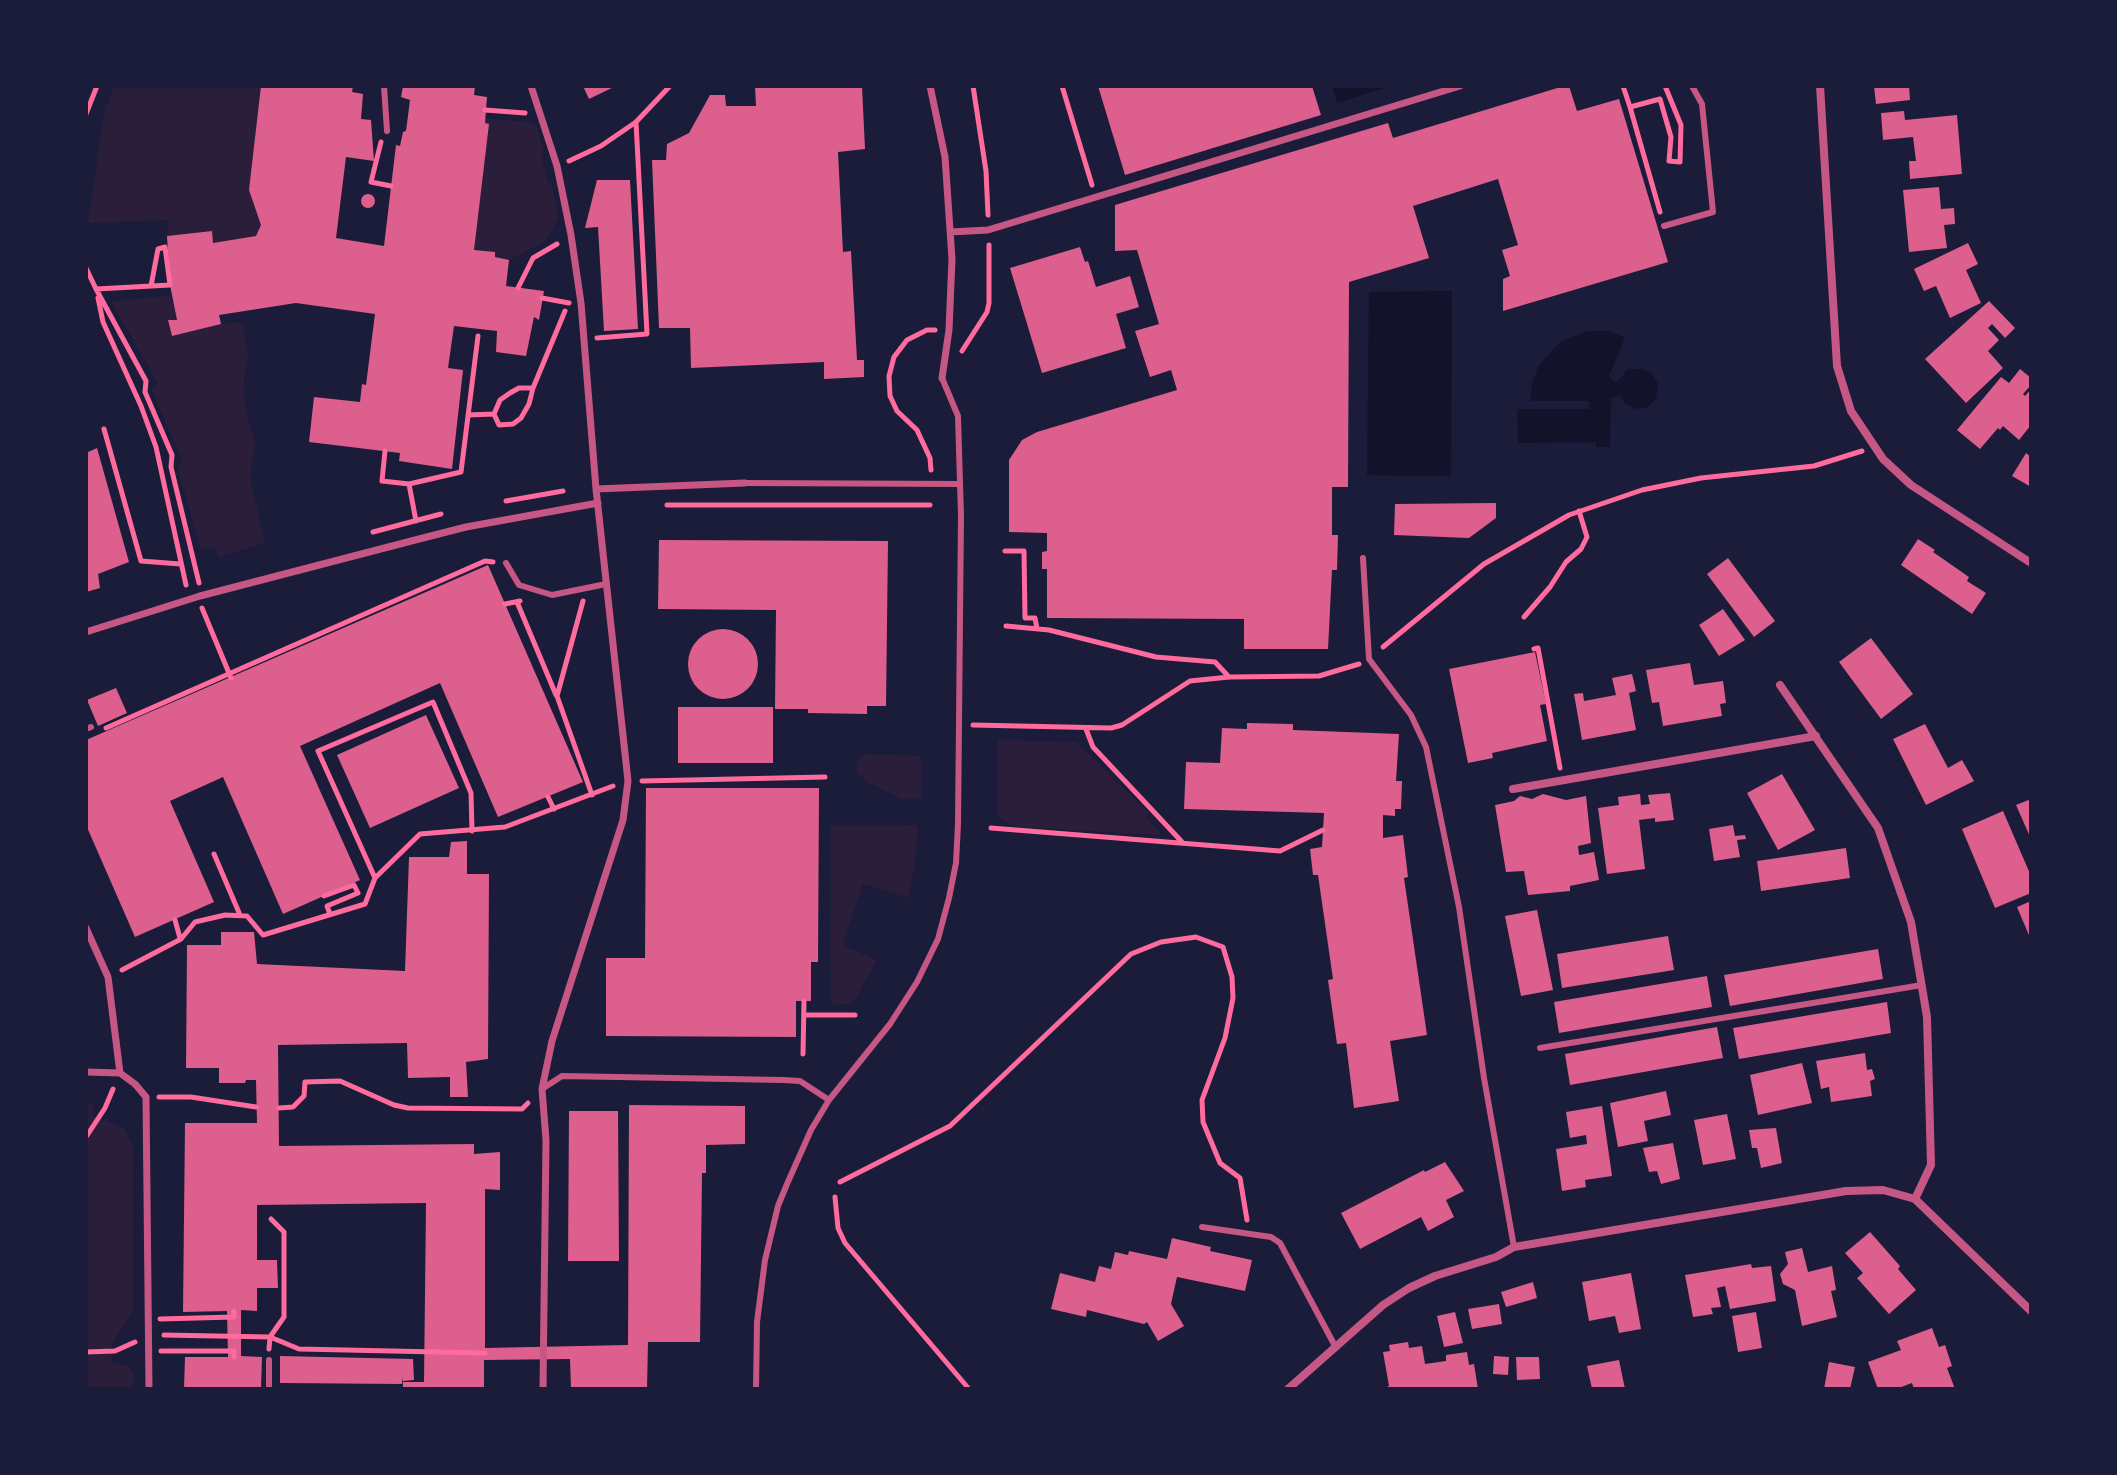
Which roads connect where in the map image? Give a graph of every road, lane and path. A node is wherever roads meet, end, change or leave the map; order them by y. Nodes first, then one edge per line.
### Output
1 (97, 86) edge
2 (384, 86) edge
3 (531, 86) edge
4 (670, 86) edge
5 (930, 86) edge
6 (1062, 86) edge
7 (1460, 86) edge
8 (1623, 86) edge
9 (1665, 86) edge
10 (1692, 86) edge
11 (1820, 86) edge
12 (1630, 107) junction
13 (485, 110) dead end
14 (86, 114) edge
15 (542, 115) junction
16 (636, 122) junction
17 (386, 128) joint
18 (557, 166) junction
19 (391, 186) dead end
20 (1095, 197) junction
21 (1664, 226) joint
22 (950, 232) junction
23 (571, 235) junction
24 (86, 268) edge
25 (151, 286) junction
26 (518, 288) dead end
27 (96, 289) junction
28 (542, 298) dead end
29 (949, 330) junction
30 (478, 336) dead end
31 (616, 336) dead end
32 (971, 339) dead end
33 (128, 348) junction
34 (119, 355) junction
35 (942, 378) joint
36 (533, 388) junction
37 (494, 414) junction
38 (468, 415) junction
39 (160, 426) junction
40 (104, 429) dead end
41 (150, 431) junction
42 (1874, 447) junction
43 (385, 451) dead end
44 (931, 471) dead end
45 (745, 483) joint
46 (409, 484) junction
47 (960, 484) junction
48 (596, 489) junction
49 (178, 495) junction
50 (167, 500) junction
51 (598, 503) junction
52 (666, 505) dead end
53 (930, 505) dead end
54 (413, 506) dead end
55 (1579, 511) junction
56 (1005, 551) dead end
57 (1363, 558) dead end
58 (506, 563) joint
59 (2031, 563) edge
60 (180, 564) junction
61 (198, 573) dead end
62 (606, 584) junction
63 (186, 585) dead end
64 (517, 602) dead end
65 (204, 613) dead end
66 (1524, 617) dead end
67 (1006, 626) dead end
68 (1037, 629) junction
69 (86, 632) edge
70 (1534, 649) dead end
71 (1369, 659) junction
72 (230, 676) junction
73 (1229, 677) junction
74 (1780, 685) dead end
75 (557, 696) junction
76 (961, 725) junction
77 (1086, 729) junction
78 (91, 730) edge
79 (1816, 736) junction
80 (825, 777) dead end
81 (628, 781) junction
82 (1563, 781) junction
83 (1513, 789) dead end
84 (592, 795) junction
85 (548, 797) dead end
86 (554, 809) junction
87 (991, 828) dead end
88 (1323, 830) dead end
89 (472, 831) junction
90 (1185, 844) junction
91 (214, 854) dead end
92 (375, 878) junction
93 (327, 906) junction
94 (330, 914) junction
95 (240, 915) junction
96 (175, 920) dead end
97 (86, 928) edge
98 (181, 939) junction
99 (108, 977) junction
100 (1922, 985) junction
101 (804, 1001) dead end
102 (804, 1015) junction
103 (855, 1015) dead end
104 (1540, 1048) dead end
105 (803, 1054) dead end
106 (86, 1072) edge
107 (120, 1073) junction
108 (542, 1089) junction
109 (146, 1097) junction
110 (829, 1100) junction
111 (256, 1107) dead end
112 (279, 1108) dead end
113 (86, 1137) edge
114 (840, 1182) dead end
115 (835, 1197) dead end
116 (1915, 1199) junction
117 (271, 1219) dead end
118 (1202, 1227) dead end
119 (1249, 1232) junction
120 (1514, 1247) junction
121 (234, 1311) dead end
122 (2031, 1311) edge
123 (184, 1319) dead end
124 (148, 1337) junction
125 (270, 1337) junction
126 (1335, 1346) junction
127 (165, 1351) dead end
128 (86, 1352) edge
129 (485, 1353) dead end
130 (234, 1357) dead end
131 (269, 1360) joint
132 (149, 1389) edge
133 (269, 1389) edge
134 (543, 1389) edge
135 (756, 1389) edge
136 (969, 1389) edge
137 (1288, 1389) edge

1 - 14 path
2 - 17 lane
3 - 15 street
4 - 16 path
5 - 22 street
6 - 20 path
7 - 20 street
8 - 12 path
9 - 12 path
10 - 21 lane
11 - 42 street
12 - 21 path
13 - 15 path
15 - 18 street
16 - 18 path
16 - 31 path
17 - 19 path
18 - 23 street
20 - 22 street
22 - 29 street
23 - 26 path
23 - 48 street
24 - 27 path
25 - 25 path
25 - 27 path
27 - 33 path
27 - 34 path
28 - 36 path
29 - 32 path
29 - 35 street
29 - 44 path
30 - 38 path
33 - 34 path
33 - 39 path
34 - 41 path
35 - 47 lane
36 - 37 path
36 - 37 path
37 - 38 path
38 - 46 path
39 - 41 path
39 - 49 path
40 - 60 path
41 - 50 path
42 - 55 path
42 - 59 street
43 - 46 path
45 - 47 lane
45 - 48 street
46 - 54 path
47 - 76 lane
48 - 51 street
49 - 50 path
49 - 61 path
50 - 60 path
51 - 62 street
51 - 69 street
52 - 53 path
55 - 66 path
55 - 71 path
56 - 68 path
57 - 71 lane
58 - 62 lane
58 - 72 path
60 - 63 path
62 - 75 path
62 - 81 street
64 - 75 path
65 - 72 path
67 - 68 path
68 - 73 path
70 - 82 path
71 - 73 path
71 - 120 lane
72 - 78 path
73 - 77 path
74 - 79 street
75 - 84 path
76 - 77 path
76 - 110 lane
77 - 90 path
79 - 82 street
79 - 100 street
80 - 81 path
81 - 84 path
81 - 108 street
82 - 83 street
84 - 86 path
85 - 86 path
86 - 89 path
87 - 90 path
88 - 90 path
89 - 92 path
89 - 92 path
91 - 95 path
92 - 94 path
93 - 93 path
93 - 94 path
94 - 95 path
95 - 98 path
96 - 98 path
97 - 99 street
98 - 99 path
99 - 107 street
100 - 104 lane
100 - 116 street
101 - 102 path
102 - 103 path
102 - 105 path
106 - 107 street
107 - 109 street
107 - 113 path
108 - 110 lane
108 - 112 path
108 - 134 street
109 - 111 path
109 - 124 street
110 - 135 lane
114 - 119 path
115 - 136 path
116 - 120 street
116 - 122 street
117 - 125 path
118 - 119 lane
119 - 126 lane
120 - 126 street
121 - 123 path
124 - 125 path
124 - 128 path
124 - 132 street
125 - 129 path
125 - 131 path
126 - 137 street
127 - 130 path
131 - 133 lane

